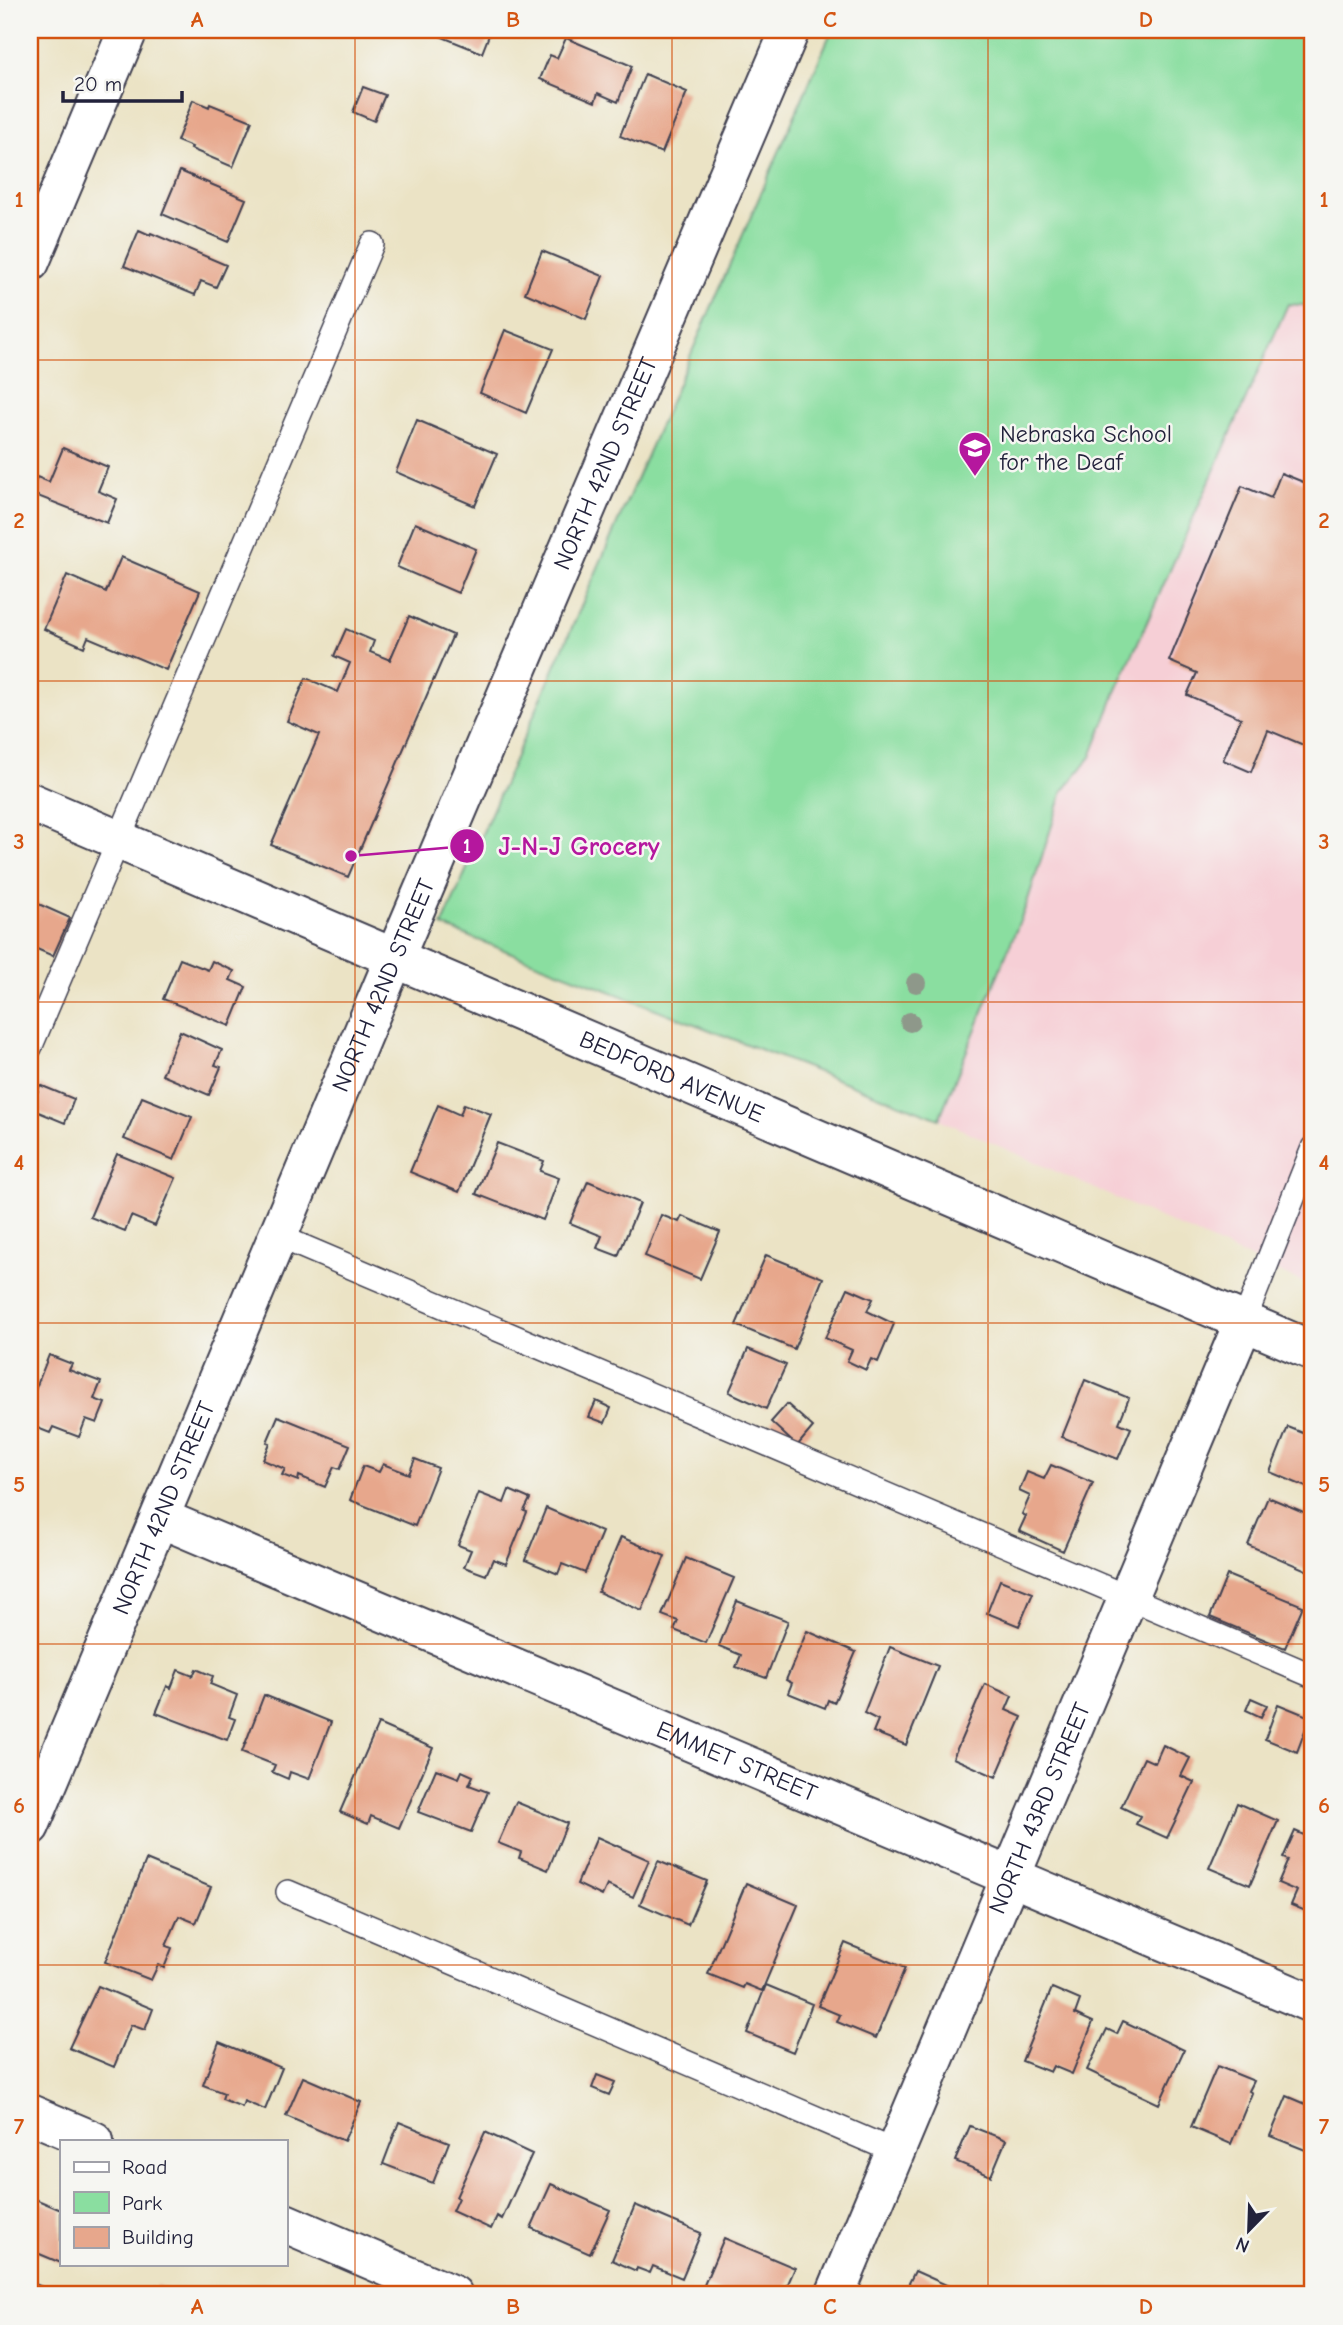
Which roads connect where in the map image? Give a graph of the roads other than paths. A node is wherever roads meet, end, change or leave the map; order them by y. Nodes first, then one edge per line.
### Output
1 (128, 30) edge
2 (787, 31) edge
3 (372, 244) dead end
4 (30, 262) edge
5 (30, 802) edge
6 (118, 840) junction
7 (394, 959) junction
8 (30, 1048) edge
9 (1313, 1148) edge
10 (278, 1236) junction
11 (1244, 1321) junction
12 (1313, 1351) edge
13 (160, 1518) junction
14 (1128, 1597) junction
15 (1313, 1676) edge
16 (30, 1826) edge
17 (1011, 1877) junction
18 (288, 1892) dead end
19 (1313, 2004) edge
20 (30, 2114) edge
21 (92, 2140) edge
22 (896, 2152) junction
23 (287, 2224) edge
24 (453, 2295) edge
25 (835, 2295) edge

1 - 4 street
2 - 7 street, NORTH 42ND STREET
3 - 6 lane
5 - 6 street, BEDFORD AVENUE
6 - 7 street, BEDFORD AVENUE
6 - 8 lane
7 - 10 street, NORTH 42ND STREET
7 - 11 street, BEDFORD AVENUE
9 - 11 lane
10 - 13 street, NORTH 42ND STREET
10 - 14 lane
11 - 12 street, BEDFORD AVENUE
11 - 14 street, NORTH 43RD STREET
13 - 16 street, NORTH 42ND STREET
13 - 17 street, EMMET STREET
14 - 15 lane
14 - 17 street, NORTH 43RD STREET
17 - 19 street, EMMET STREET
17 - 22 street, NORTH 43RD STREET
18 - 22 lane
20 - 21 street
22 - 25 street, NORTH 43RD STREET
23 - 24 street

